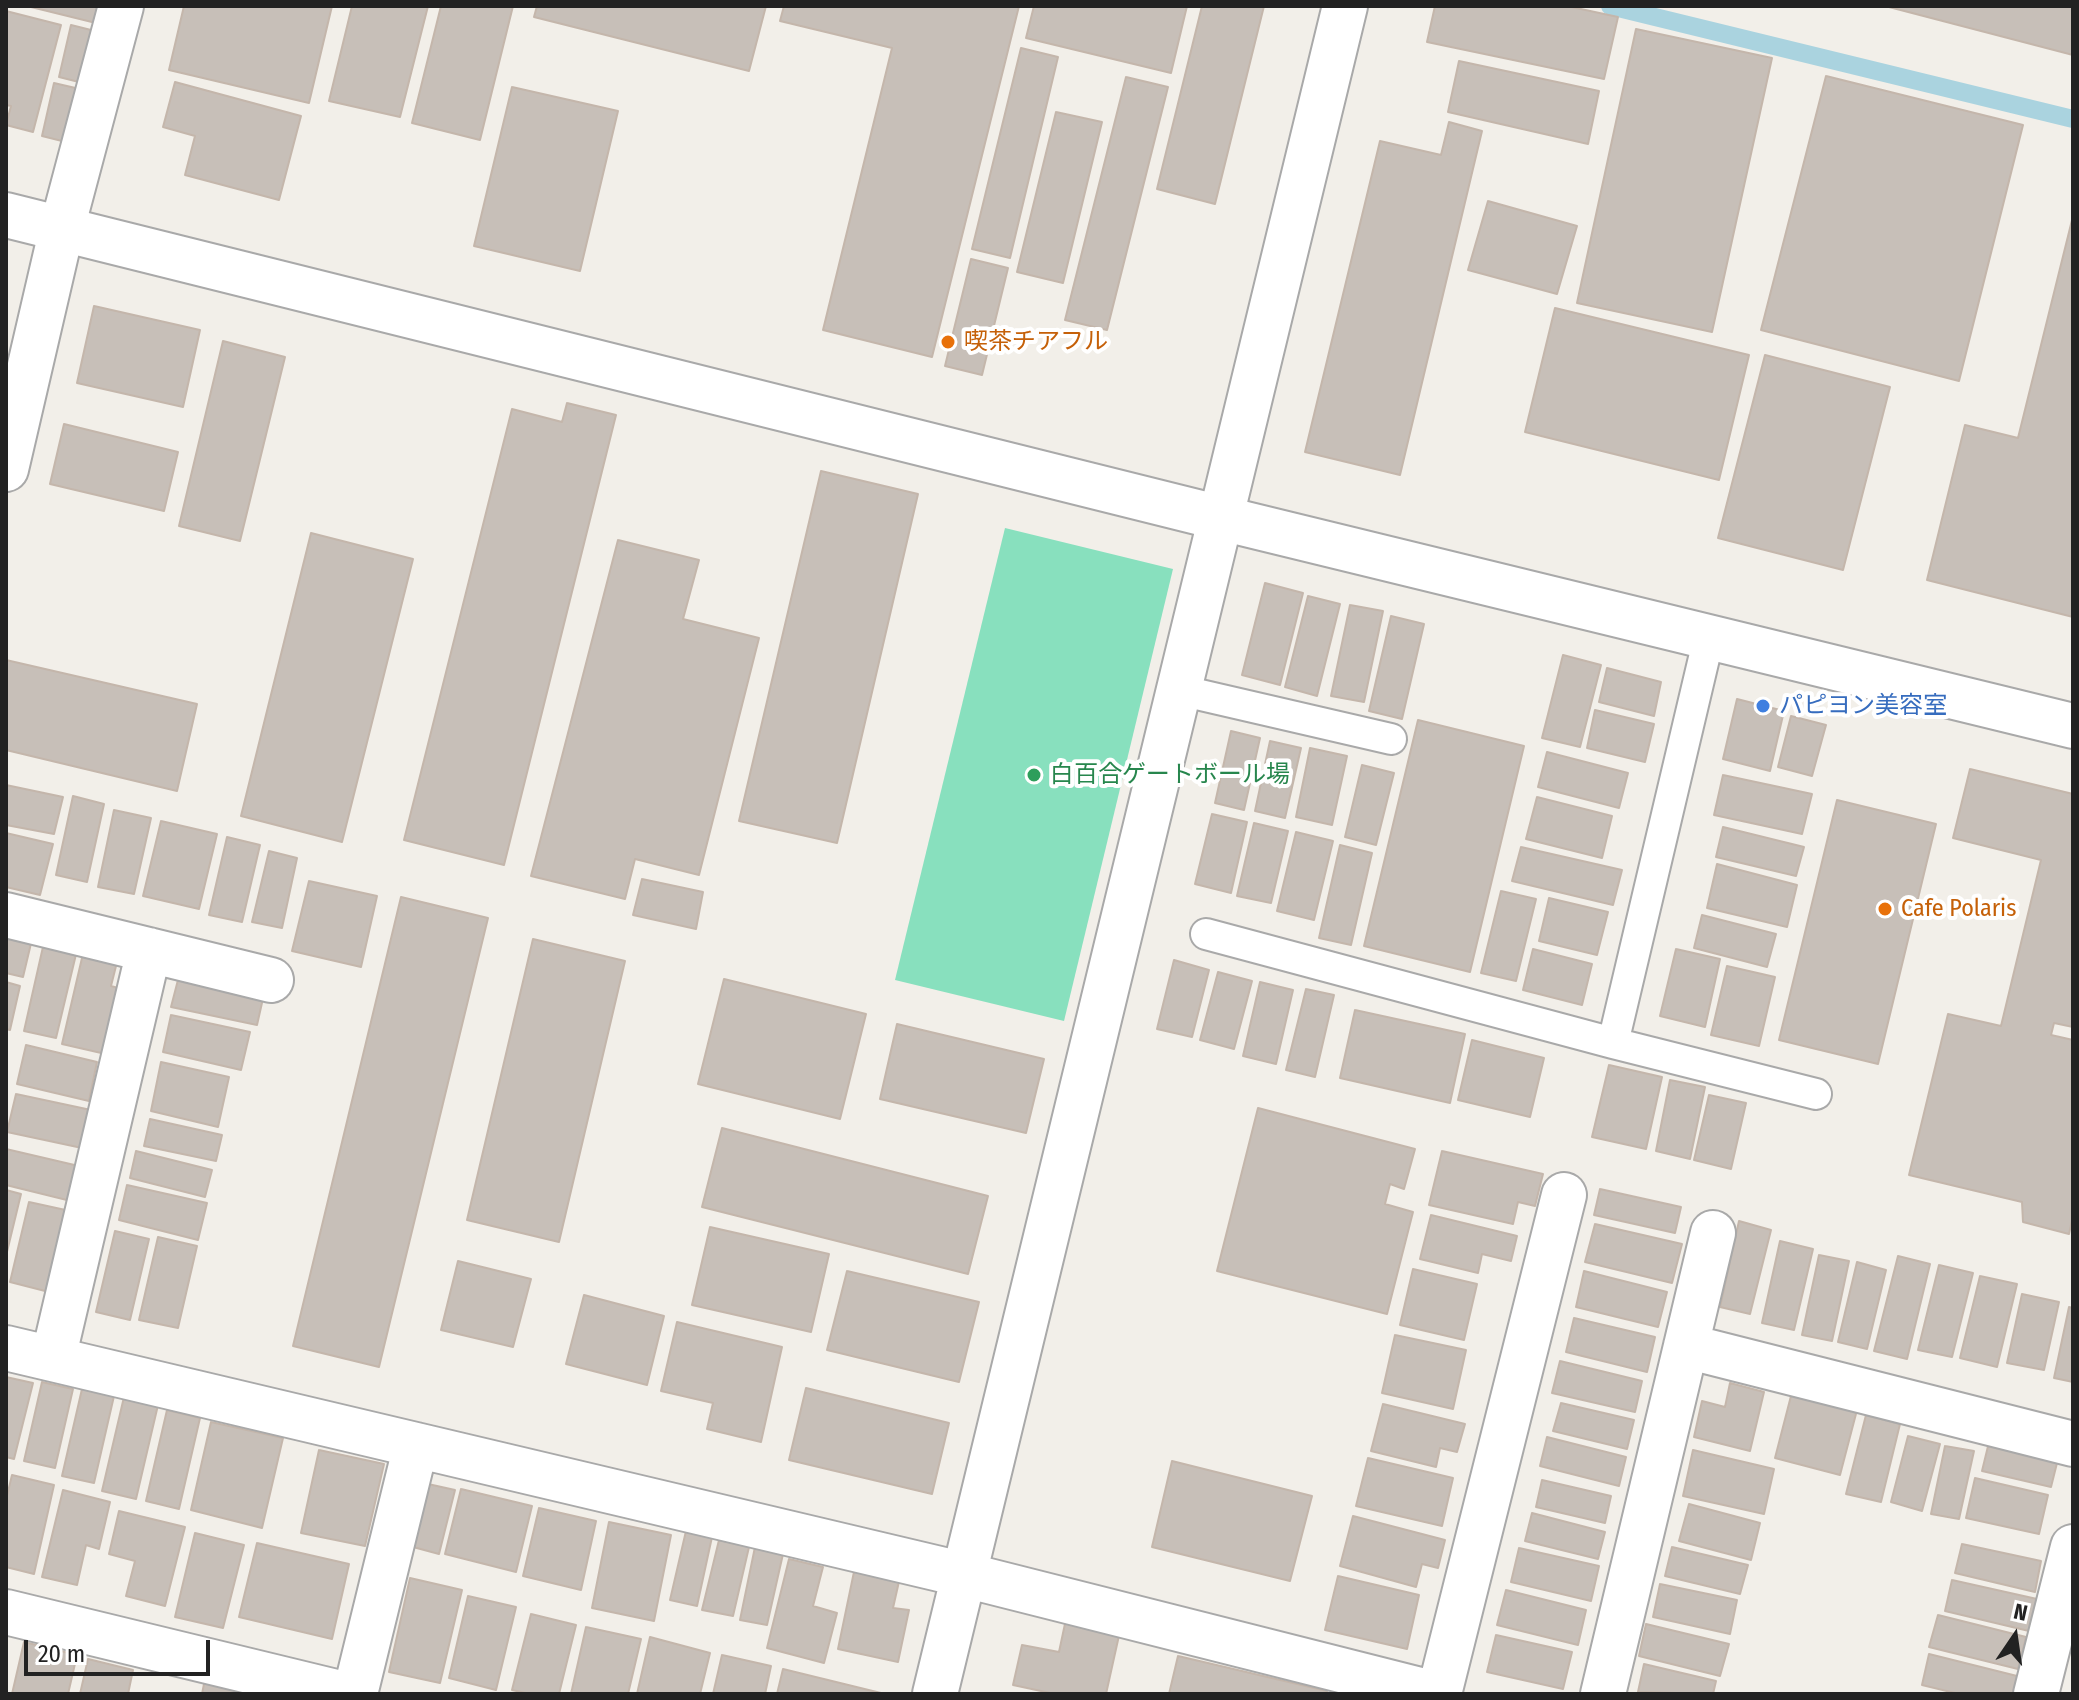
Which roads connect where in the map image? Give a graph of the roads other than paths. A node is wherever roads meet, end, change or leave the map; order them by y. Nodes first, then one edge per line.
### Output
1 (121, 6) edge
2 (1345, 6) edge
3 (6, 215) edge
4 (62, 228) junction
5 (6, 469) edge
6 (1221, 518) junction
7 (1709, 637) junction
8 (1179, 690) junction
9 (2073, 726) edge
10 (1391, 739) dead end
11 (6, 915) edge
12 (1206, 934) dead end
13 (149, 950) junction
14 (271, 980) dead end
15 (1613, 1043) junction
16 (1816, 1094) dead end
17 (1564, 1195) dead end
18 (1713, 1233) dead end
19 (1686, 1346) junction
20 (6, 1348) edge
21 (53, 1359) junction
22 (2073, 1444) edge
23 (416, 1445) junction
24 (2073, 1547) edge
25 (965, 1575) junction
26 (6, 1612) edge
27 (344, 1694) edge
28 (355, 1694) edge
29 (935, 1694) edge
30 (1438, 1694) edge
31 (1603, 1694) edge
32 (2036, 1694) edge

1 - 4 street
2 - 6 street
3 - 4 street
4 - 5 street
4 - 6 street
6 - 7 street
6 - 8 street
7 - 9 street
7 - 15 lane
8 - 10 lane
8 - 25 street
11 - 13 street
12 - 15 lane
13 - 14 street
13 - 21 street
15 - 16 lane
17 - 30 street
18 - 19 street
19 - 22 street
19 - 31 street
20 - 21 street
21 - 23 street
23 - 25 street
23 - 28 street
24 - 32 street
25 - 29 street
25 - 30 street
26 - 27 street

